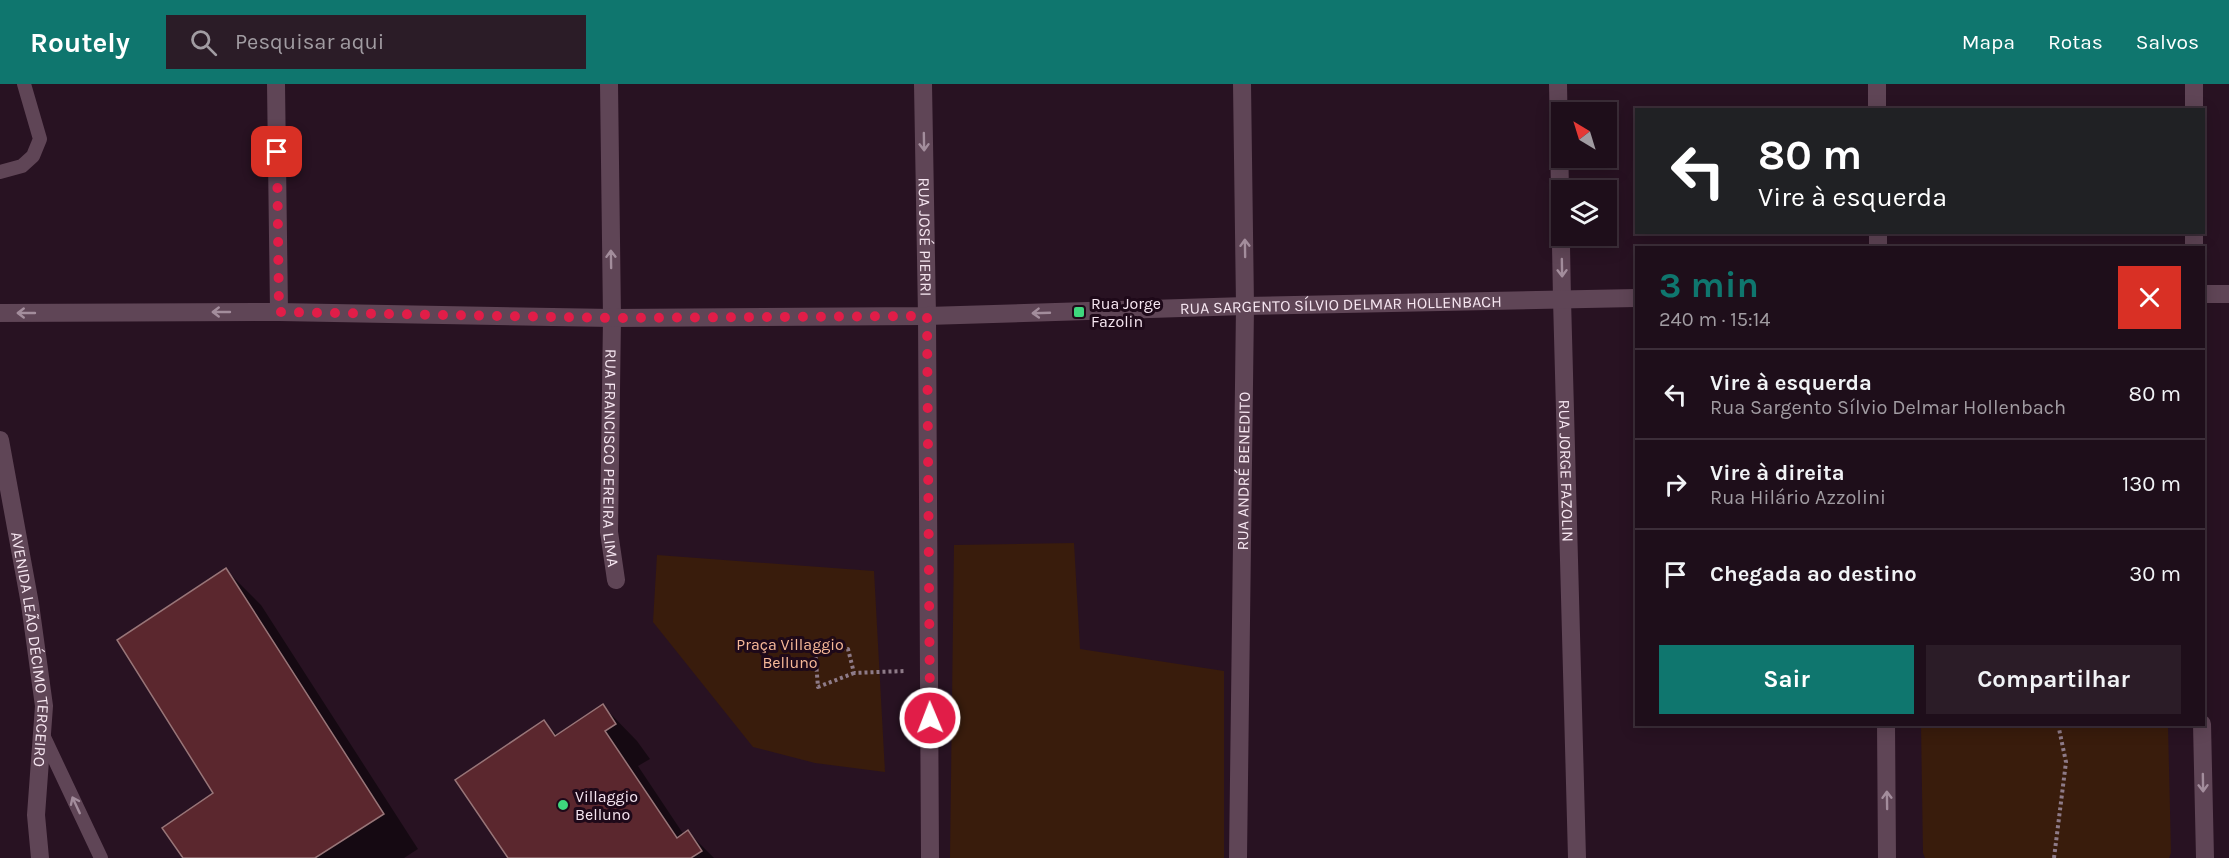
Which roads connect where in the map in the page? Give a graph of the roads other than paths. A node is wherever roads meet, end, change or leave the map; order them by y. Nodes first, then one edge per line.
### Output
1 (24, 84) edge
2 (276, 84) edge
3 (609, 84) edge
4 (923, 84) edge
5 (1242, 84) edge
6 (1558, 84) edge
7 (1877, 84) edge
8 (2194, 84) edge
9 (1877, 108) edge
10 (2194, 108) edge
11 (0, 172) edge
12 (2205, 294) edge
13 (2229, 294) edge
14 (1635, 298) edge
15 (1562, 299) junction
16 (1245, 306) junction
17 (279, 312) junction
18 (0, 313) edge
19 (927, 316) junction
20 (612, 318) junction
21 (0, 440) edge
22 (616, 580) dead end
23 (1886, 726) edge
24 (2202, 726) edge
25 (42, 733) junction
26 (40, 858) edge
27 (101, 858) edge
28 (930, 858) edge
29 (1238, 858) edge
30 (1577, 858) edge
31 (1887, 858) edge
32 (2205, 858) edge

1 - 11 lane
2 - 17 street
20 -> 3 street, RUA FRANCISCO PEREIRA LIMA
4 -> 19 street, RUA JOSÉ PIERRI
16 -> 5 street, RUA ANDRÉ BENEDITO
6 -> 15 street, RUA JORGE FAZOLIN
7 - 9 street
8 - 10 street
12 - 13 street
14 - 15 street, RUA SARGENTO SÍLVIO DELMAR HOLLENBACH
15 - 16 street, RUA SARGENTO SÍLVIO DELMAR HOLLENBACH
15 - 30 street, RUA JORGE FAZOLIN
16 -> 19 street, RUA SARGENTO SÍLVIO DELMAR HOLLENBACH
16 - 29 street, RUA ANDRÉ BENEDITO
17 -> 18 street, RUA SARGENTO SÍLVIO DELMAR HOLLENBACH
17 - 20 street, RUA SARGENTO SÍLVIO DELMAR HOLLENBACH
19 - 20 street, RUA SARGENTO SÍLVIO DELMAR HOLLENBACH
19 - 28 street, RUA JOSÉ PIERRI
20 - 22 street, RUA FRANCISCO PEREIRA LIMA
21 - 25 street, AVENIDA LEÃO DÉCIMO TERCEIRO
31 -> 23 street
24 -> 32 street
25 - 26 street, AVENIDA LEÃO DÉCIMO TERCEIRO
27 -> 25 lane

